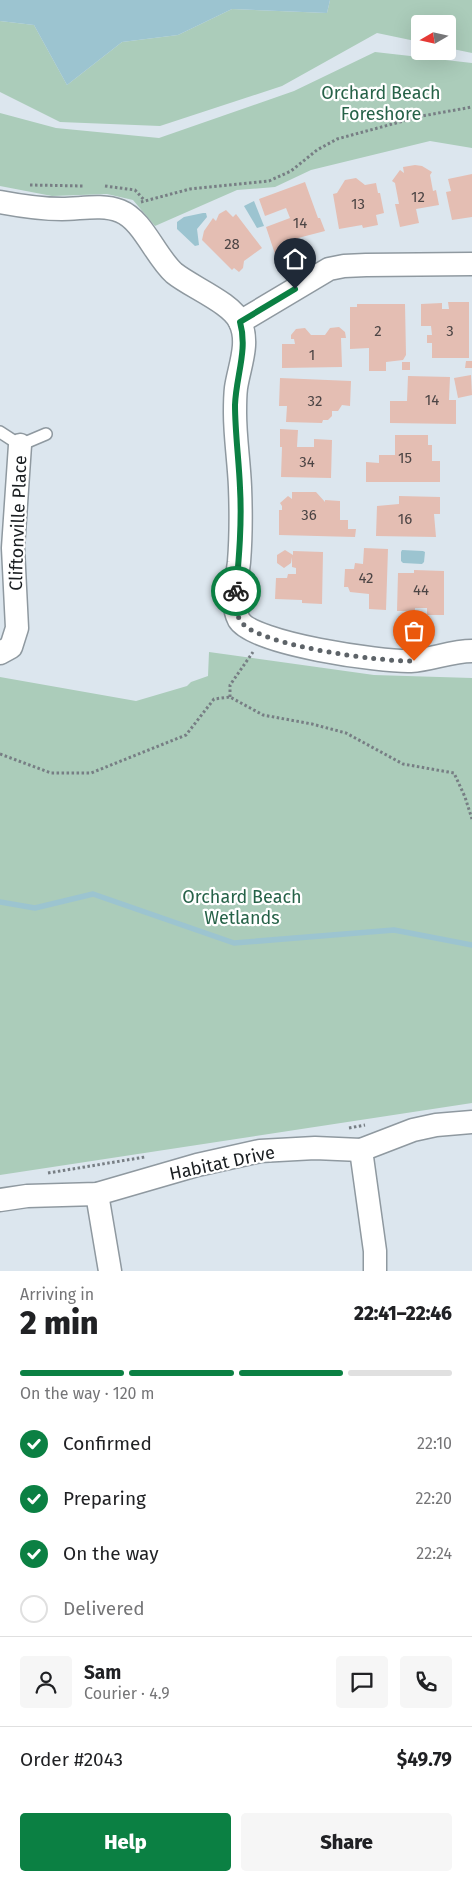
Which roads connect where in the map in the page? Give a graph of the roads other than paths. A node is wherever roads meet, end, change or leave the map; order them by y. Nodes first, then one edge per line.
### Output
1 (0, 202) edge
2 (472, 264) edge
3 (240, 322) junction
4 (0, 432) edge
5 (46, 434) dead end
6 (20, 444) junction
7 (471, 647) edge
8 (0, 653) edge
9 (472, 1122) edge
10 (361, 1150) junction
11 (97, 1194) junction
12 (0, 1200) edge
13 (110, 1271) edge
14 (375, 1271) edge

1 - 3 street
2 - 3 street
3 - 7 street
4 - 6 lane, Cliftonville Place
5 - 6 lane, Cliftonville Place
6 - 8 street, Cliftonville Place
9 - 10 street, Habitat Drive
10 - 11 street, Habitat Drive
10 - 14 street
11 - 12 street, Habitat Drive
11 - 13 street

